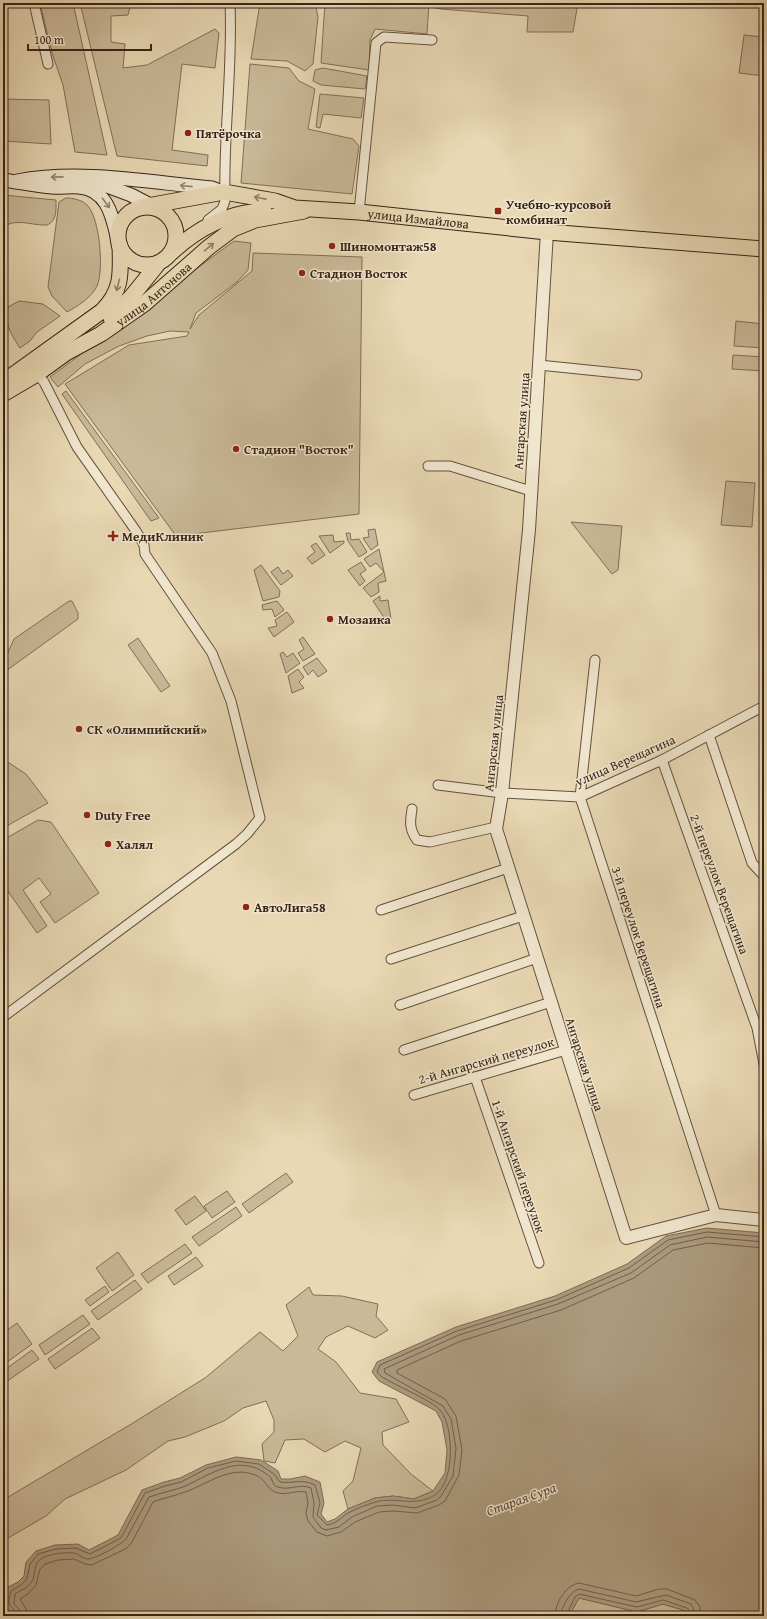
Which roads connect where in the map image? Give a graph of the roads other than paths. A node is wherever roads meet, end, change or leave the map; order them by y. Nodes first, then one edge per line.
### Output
1 (34, 3) edge
2 (230, 3) edge
3 (432, 40) dead end
4 (48, 64) dead end
5 (74, 177) junction
6 (3, 180) edge
7 (17, 181) junction
8 (224, 192) junction
9 (150, 207) junction
10 (302, 209) junction
11 (359, 212) junction
12 (196, 232) junction
13 (547, 232) junction
14 (119, 241) junction
15 (764, 249) edge
16 (172, 252) junction
17 (157, 265) junction
18 (66, 353) junction
19 (539, 366) junction
20 (33, 369) junction
21 (637, 375) dead end
22 (3, 382) edge
23 (3, 394) edge
24 (428, 466) dead end
25 (530, 491) junction
26 (595, 660) dead end
27 (764, 706) edge
28 (709, 735) junction
29 (662, 760) junction
30 (438, 785) dead end
31 (502, 793) junction
32 (580, 797) junction
33 (412, 809) dead end
34 (496, 826) junction
35 (508, 868) junction
36 (764, 876) edge
37 (381, 910) dead end
38 (523, 916) junction
39 (537, 958) junction
40 (391, 959) dead end
41 (551, 1002) junction
42 (400, 1005) dead end
43 (3, 1017) edge
44 (404, 1050) dead end
45 (566, 1050) junction
46 (764, 1064) edge
47 (475, 1077) junction
48 (414, 1095) dead end
49 (716, 1215) junction
50 (764, 1220) edge
51 (539, 1263) dead end

1 - 4 street
2 - 8 street
3 - 11 street
5 -> 7 main road, улица Измайлова
8 -> 5 main road, улица Измайлова
5 - 9 main road, улица Измайлова
6 - 7 main road, улица Измайлова
7 -> 14 main road, улица Измайлова
8 - 9 main road
10 -> 8 main road, улица Измайлова
8 - 12 street
9 - 14 main road
9 - 16 main road
10 - 11 main road, улица Измайлова
10 - 12 main road
18 -> 10 main road, улица Антонова
11 - 13 main road, улица Измайлова
12 - 16 main road
13 - 15 main road, улица Измайлова
13 - 19 street, Ангарская улица
14 - 17 main road
14 -> 20 main road
16 - 17 main road
17 - 18 main road
18 - 20 main road, улица Антонова
19 - 21 street
19 - 25 street, Ангарская улица
20 - 22 main road
20 - 23 main road, улица Антонова
20 - 43 street
24 - 25 street
25 - 31 street, Ангарская улица
26 - 32 street, 3-й переулок Верещагина
27 - 28 street, улица Верещагина
28 - 29 street, улица Верещагина
28 - 36 street
29 - 32 street, улица Верещагина
29 - 46 street, 2-й переулок Верещагина
30 - 31 street, улица Верещагина
31 - 32 street, улица Верещагина
31 - 34 street, Ангарская улица
32 - 49 street, 3-й переулок Верещагина
33 - 34 street
34 - 35 street, Ангарская улица
35 - 37 street
35 - 38 street, Ангарская улица
38 - 39 street, Ангарская улица
38 - 40 street
39 - 41 street, Ангарская улица
39 - 42 street
41 - 44 street
41 - 45 street, Ангарская улица
45 - 47 street, 2-й Ангарский переулок
45 - 49 street, Ангарская улица
47 - 48 street, 2-й Ангарский переулок
47 - 51 street, 1-й Ангарский переулок
49 - 50 street

